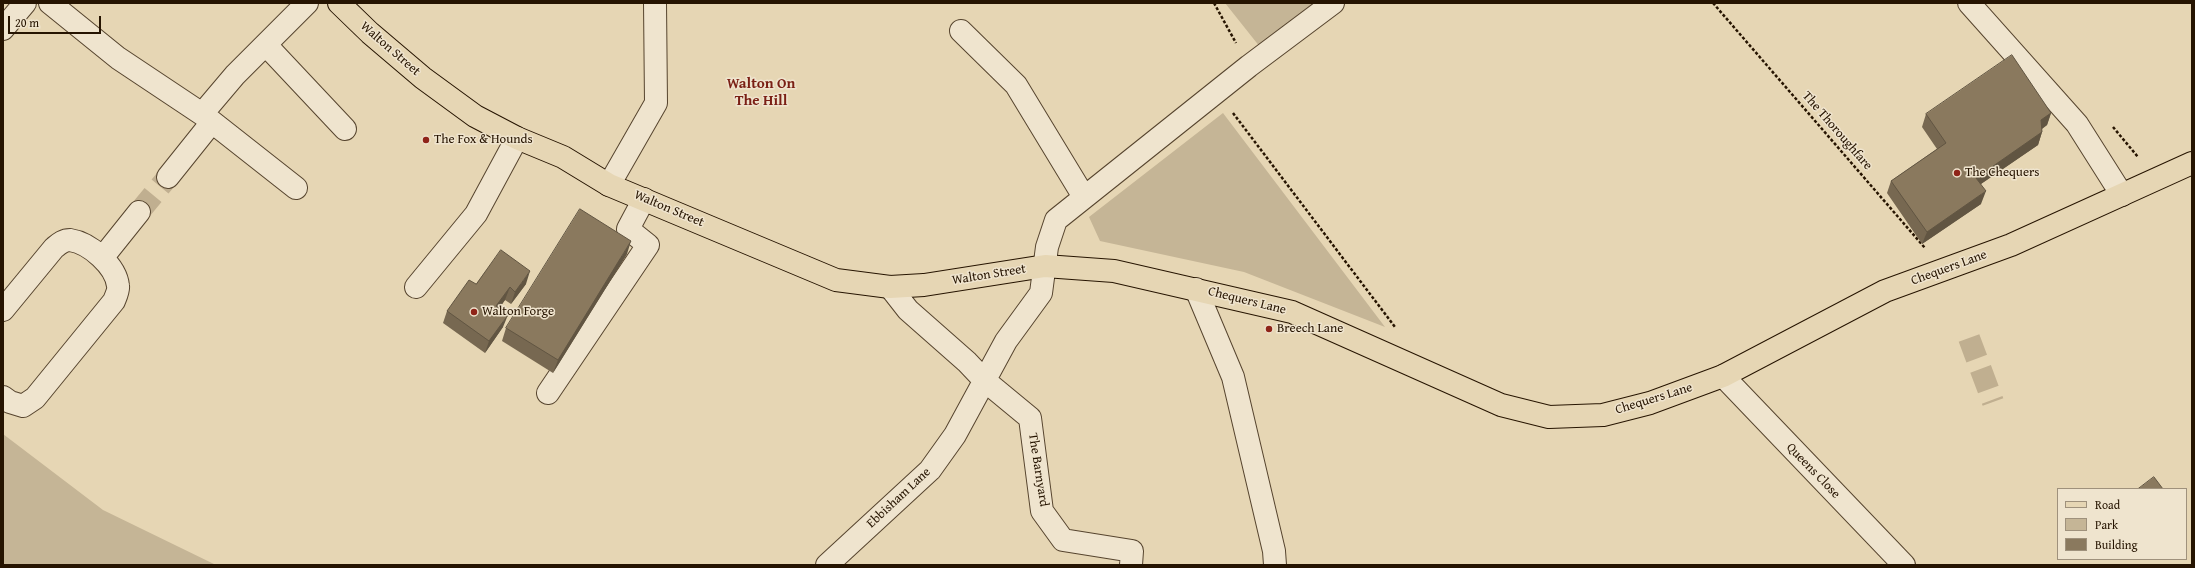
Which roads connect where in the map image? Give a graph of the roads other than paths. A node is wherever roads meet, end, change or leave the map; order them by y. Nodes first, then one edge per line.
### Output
1 (25, 3) edge
2 (50, 3) edge
3 (307, 3) edge
4 (339, 3) edge
5 (655, 3) edge
6 (1333, 3) edge
7 (1969, 3) edge
8 (3, 29) edge
9 (961, 31) dead end
10 (266, 45) junction
11 (207, 118) junction
12 (345, 129) dead end
13 (517, 138) junction
14 (2192, 163) edge
15 (168, 177) tunnel mouth
16 (610, 185) junction
17 (296, 188) dead end
18 (2122, 195) junction
19 (1084, 198) junction
20 (644, 199) junction
21 (139, 212) tunnel mouth
22 (102, 257) junction
23 (1045, 266) junction
24 (416, 287) dead end
25 (890, 287) junction
26 (1196, 289) junction
27 (3, 310) edge
28 (1723, 376) junction
29 (984, 380) junction
30 (548, 393) dead end
31 (3, 396) edge
32 (827, 565) edge
33 (1131, 565) edge
34 (1275, 565) edge
35 (1904, 565) edge

1 - 8 street
2 - 11 street
3 - 10 street
4 - 13 main road, Walton Street
5 - 16 street
6 - 19 street
7 - 18 street
9 - 19 street
10 - 11 street
10 - 12 street
11 - 15 street
11 - 17 street
13 - 16 main road, Walton Street
13 - 24 street
14 - 18 main road, Chequers Lane
16 - 20 main road, Walton Street
18 - 28 main road, Chequers Lane
19 - 23 street
20 - 25 main road, Walton Street
20 - 30 street
21 - 22 street
22 - 27 street
22 - 31 street
23 - 25 main road, Walton Street
23 - 26 main road, Chequers Lane
23 - 29 street, Ebbisham Lane
25 - 29 street
26 - 28 main road, Chequers Lane
26 - 34 street
28 - 35 street, Queens Close
29 - 32 street, Ebbisham Lane
29 - 33 street, The Barnyard

